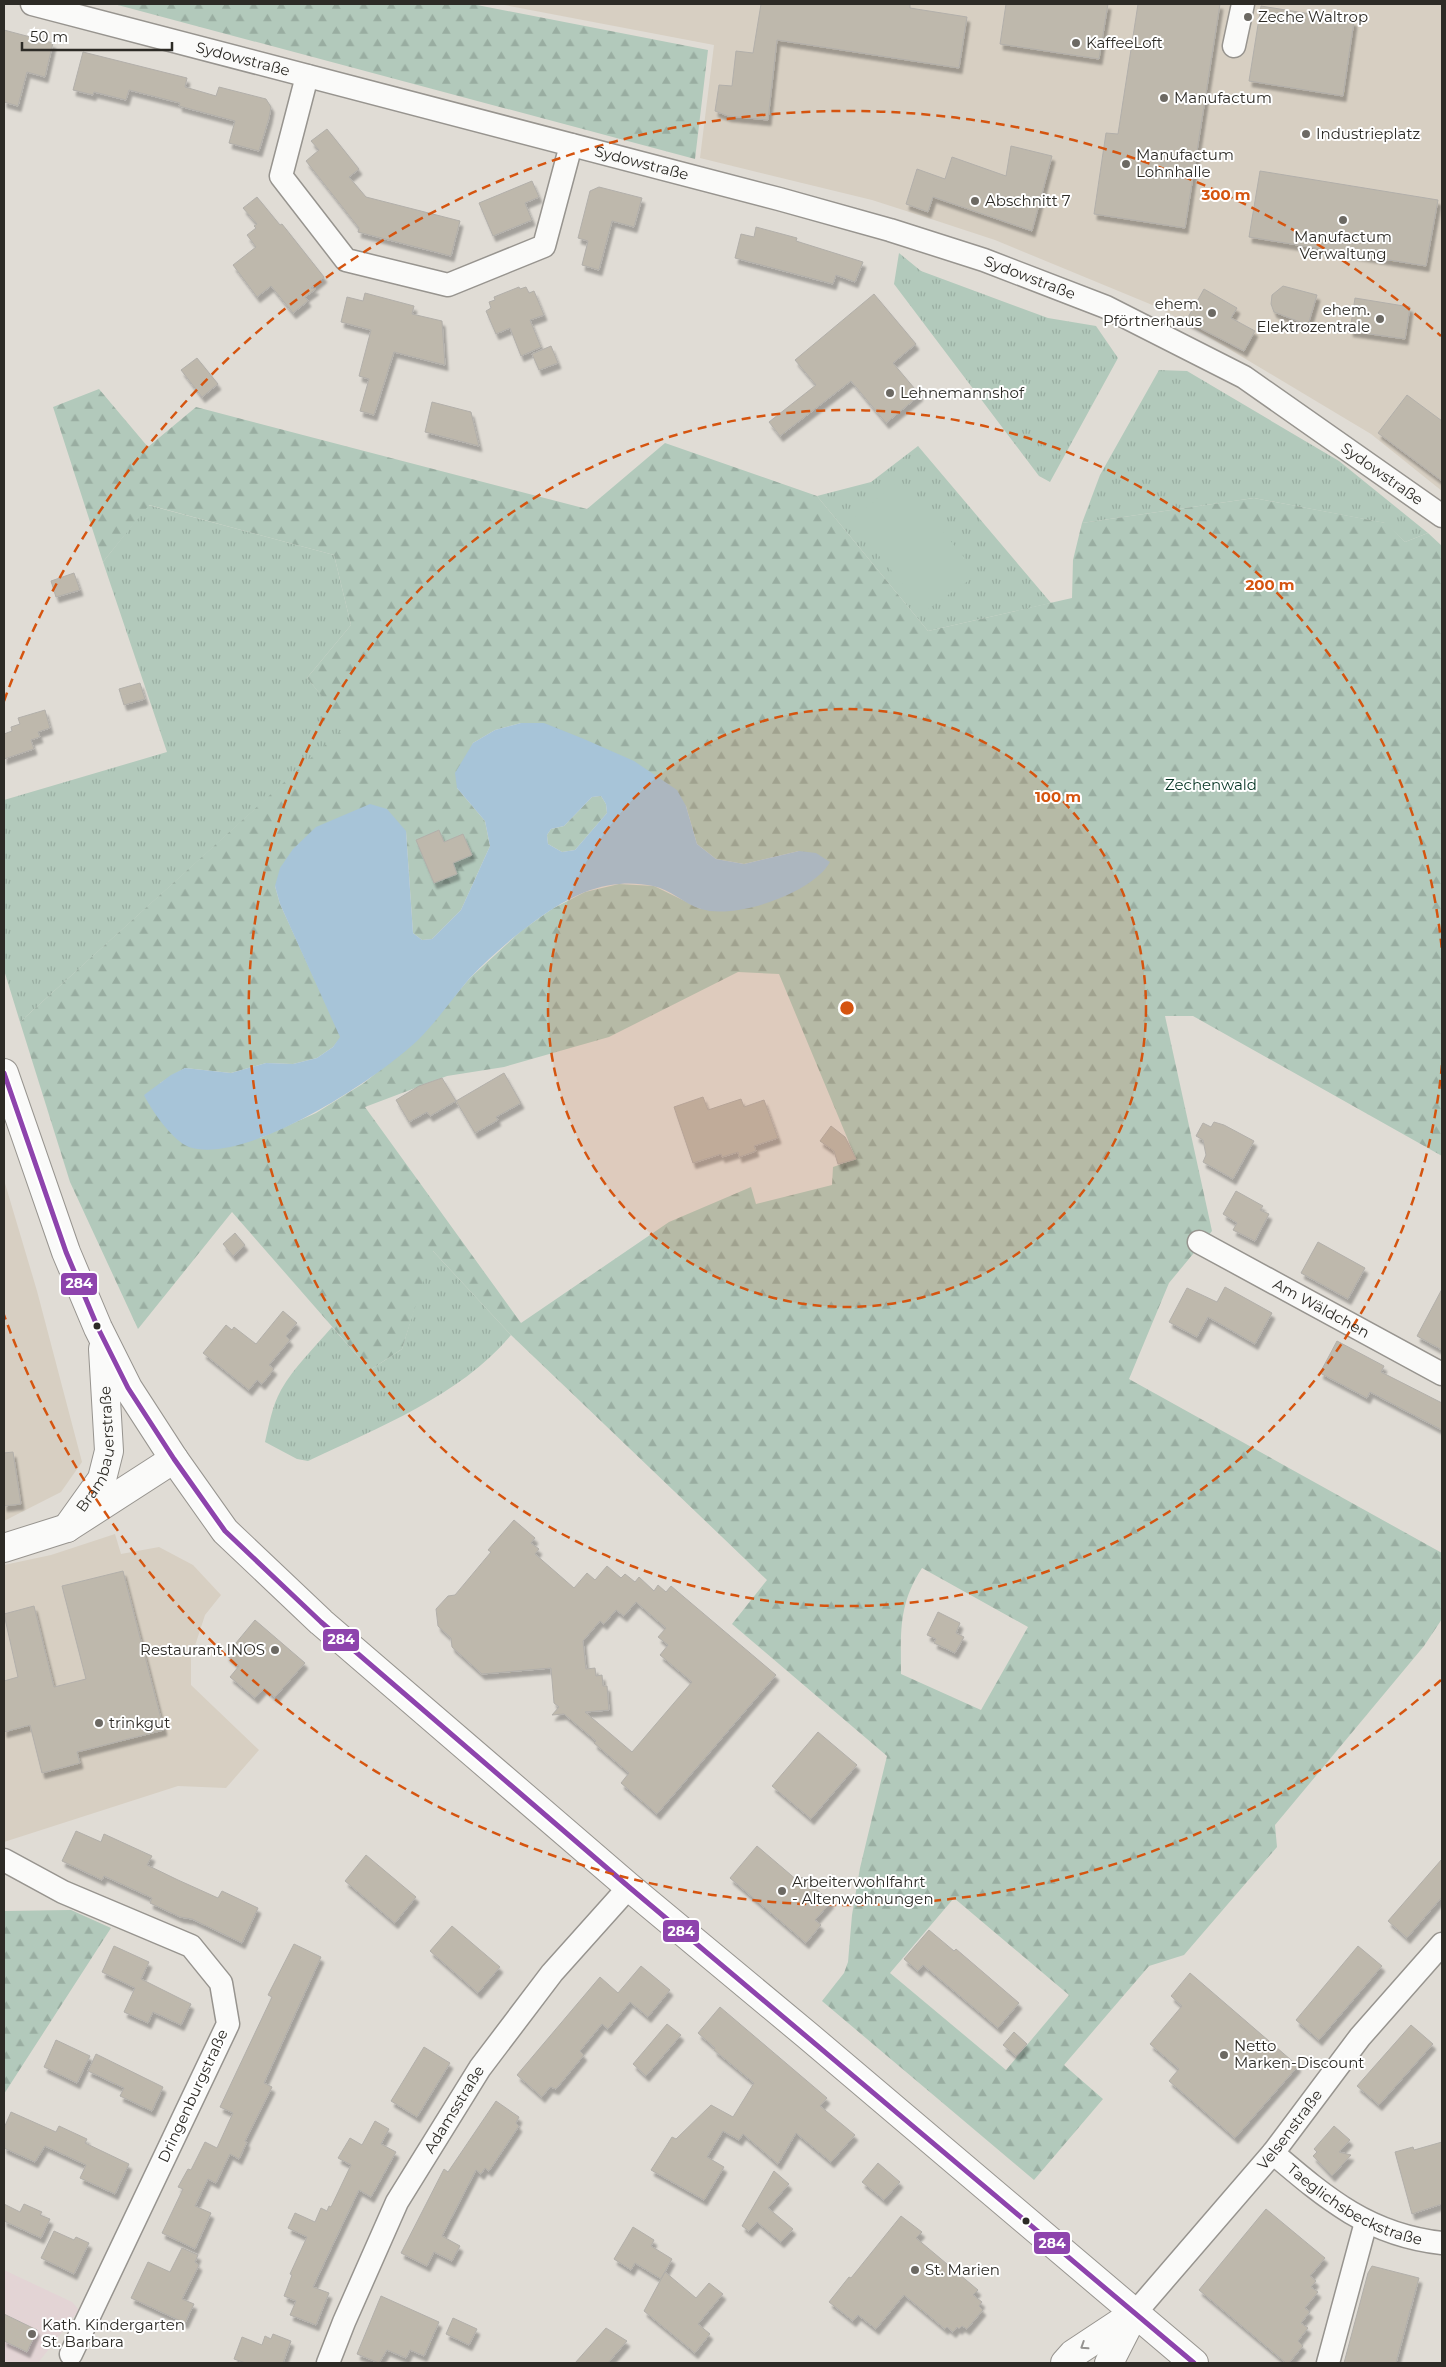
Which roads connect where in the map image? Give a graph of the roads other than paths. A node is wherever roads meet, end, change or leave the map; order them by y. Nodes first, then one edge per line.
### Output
1 (32, 4) edge
2 (1243, 4) edge
3 (1234, 46) dead end
4 (307, 76) junction
5 (571, 145) junction
6 (1442, 516) edge
7 (4, 1073) edge
8 (1199, 1242) dead end
9 (102, 1336) junction
10 (1442, 1374) edge
11 (174, 1459) junction
12 (67, 1528) junction
13 (4, 1548) edge
14 (4, 1860) edge
15 (629, 1887) junction
16 (1442, 1944) edge
17 (1273, 2153) junction
18 (1366, 2222) junction
19 (1442, 2243) edge
20 (1135, 2313) junction
21 (71, 2354) dead end
22 (328, 2363) edge
23 (1065, 2363) edge
24 (1109, 2363) edge
25 (1194, 2363) edge
26 (1328, 2363) edge

1 - 4 street, Sydowstraße
2 - 3 street
4 - 5 street, Sydowstraße
4 - 5 street, Sydowstraße
5 - 6 street, Sydowstraße
7 - 9 main road, Brambauerstraße
8 - 10 street, Am Wäldchen
9 - 11 main road, Brambauerstraße
9 - 12 main road, Brambauerstraße
11 - 12 main road
11 - 15 main road, Brambauerstraße
12 - 13 main road
14 - 21 street, Dringenburgstraße
15 - 20 main road, Brambauerstraße
15 - 22 street, Adamsstraße
16 - 17 street, Velsenstraße
17 - 18 street, Taeglichsbeckstraße
17 - 20 street, Velsenstraße
18 - 19 street, Taeglichsbeckstraße
18 - 26 street
20 -> 23 main road
20 - 24 main road
20 - 25 main road, Brambauerstraße

